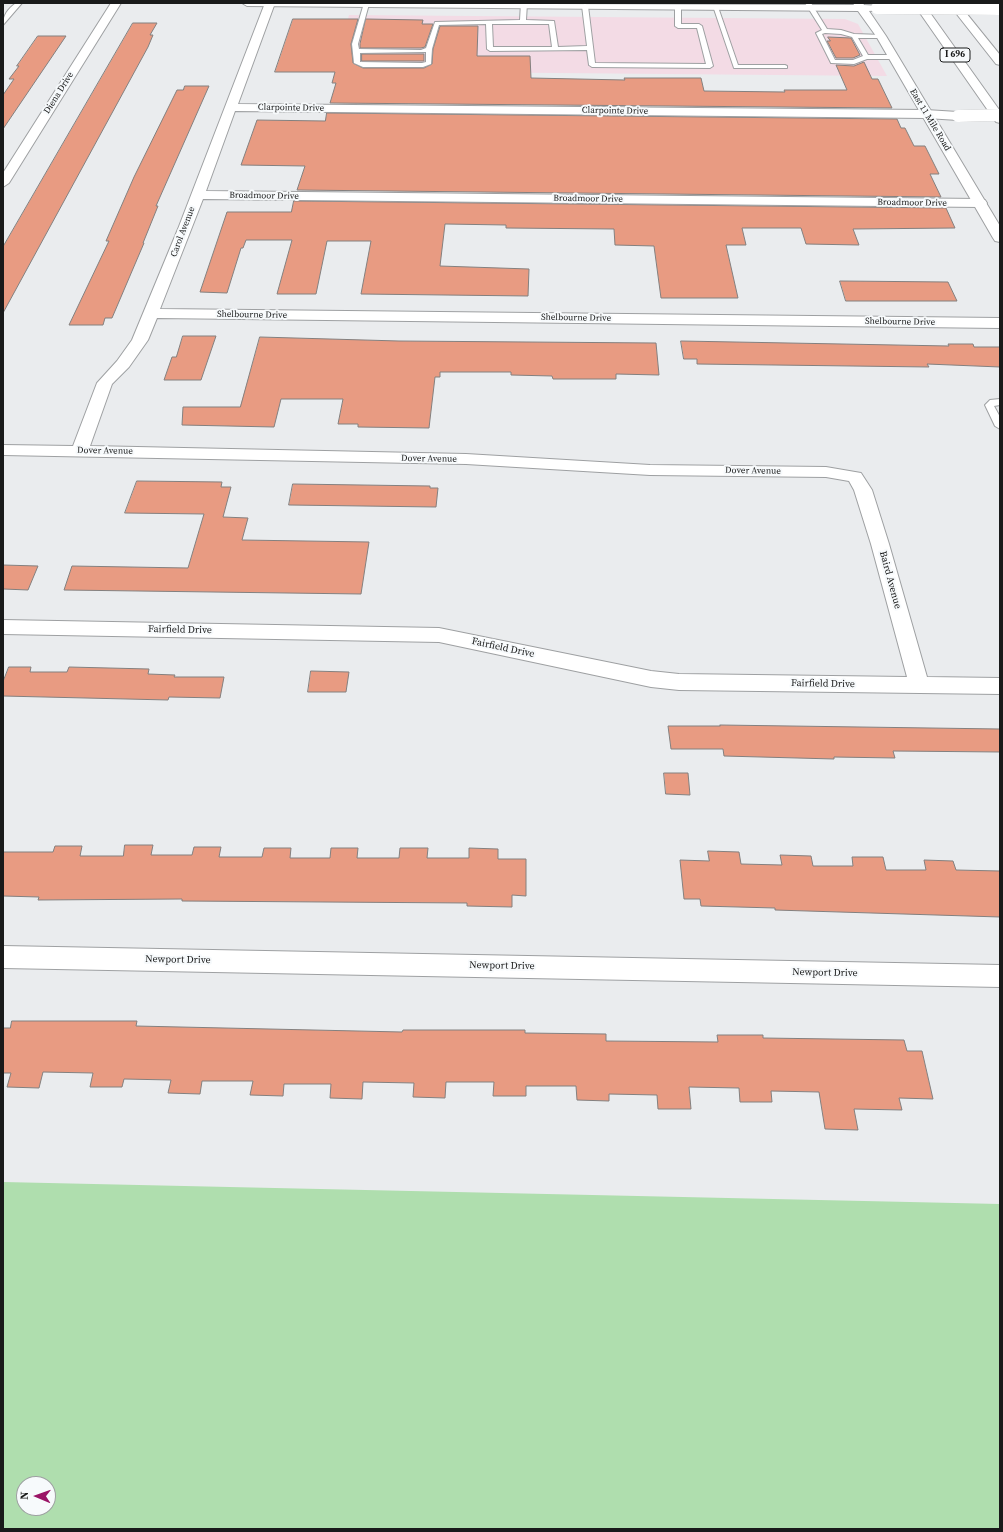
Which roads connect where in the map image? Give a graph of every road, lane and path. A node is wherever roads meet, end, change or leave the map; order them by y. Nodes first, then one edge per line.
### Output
1 (19, 3) edge
2 (116, 3) edge
3 (247, 3) edge
4 (270, 3) edge
5 (301, 3) edge
6 (918, 3) edge
7 (953, 3) edge
8 (366, 4) junction
9 (430, 4) edge
10 (524, 4) edge
11 (701, 5) edge
12 (809, 5) edge
13 (585, 6) junction
14 (860, 6) edge
15 (678, 7) junction
16 (715, 7) junction
17 (1000, 9) edge
18 (489, 22) junction
19 (523, 22) junction
20 (3, 23) edge
21 (825, 31) junction
22 (854, 36) junction
23 (881, 36) junction
24 (555, 48) junction
25 (590, 48) junction
26 (429, 49) junction
27 (357, 51) junction
28 (892, 57) junction
29 (866, 58) junction
30 (1000, 62) edge
31 (785, 67) dead end
32 (231, 107) junction
33 (926, 114) junction
34 (1000, 116) edge
35 (1000, 119) edge
36 (3, 183) edge
37 (197, 195) junction
38 (980, 203) junction
39 (1000, 238) edge
40 (151, 313) junction
41 (1000, 324) edge
42 (1000, 402) edge
43 (1000, 426) edge
44 (3, 450) edge
45 (80, 451) junction
46 (855, 477) joint
47 (3, 627) edge
48 (918, 685) junction
49 (1000, 686) edge
50 (3, 956) edge
51 (1000, 976) edge

1 - 20 lane
2 - 36 main road, Diena Drive
3 - 4 main road
4 - 5 main road
4 - 32 main road, Carol Avenue
5 - 8 main road
6 - 35 main road, I 696
7 - 30 main road
8 - 9 main road
8 - 27 lane
9 - 10 main road
10 - 13 main road
10 - 19 lane
11 - 15 main road
11 - 16 main road
12 - 14 main road
12 - 16 main road
12 - 21 lane
13 - 15 main road
13 - 25 lane
14 - 17 main road, bridge
14 - 23 main road, East 11 Mile Road
15 - 25 lane
16 - 31 lane
18 - 19 lane
18 - 24 lane
18 - 26 lane
19 - 24 lane
21 - 22 lane
21 - 29 lane
22 - 23 lane
22 - 29 lane
23 - 28 main road, East 11 Mile Road
24 - 25 lane
26 - 27 lane
26 - 27 lane
28 - 29 lane
28 - 33 main road, East 11 Mile Road
32 - 33 main road, Clarpointe Drive
32 - 37 main road, Carol Avenue
33 - 34 main road, Clarpointe Drive, bridge
33 - 38 main road, East 11 Mile Road
37 - 38 main road, Broadmoor Drive
37 - 40 main road, Carol Avenue
38 - 39 main road, East 11 Mile Road
40 - 41 main road, Shelbourne Drive
40 - 45 main road, Carol Avenue
42 - 43 lane
44 - 45 main road, Dover Avenue
45 - 46 main road, Dover Avenue
46 - 48 main road, Baird Avenue
47 - 48 main road, Fairfield Drive
48 - 49 main road, Fairfield Drive
50 - 51 main road, Newport Drive

